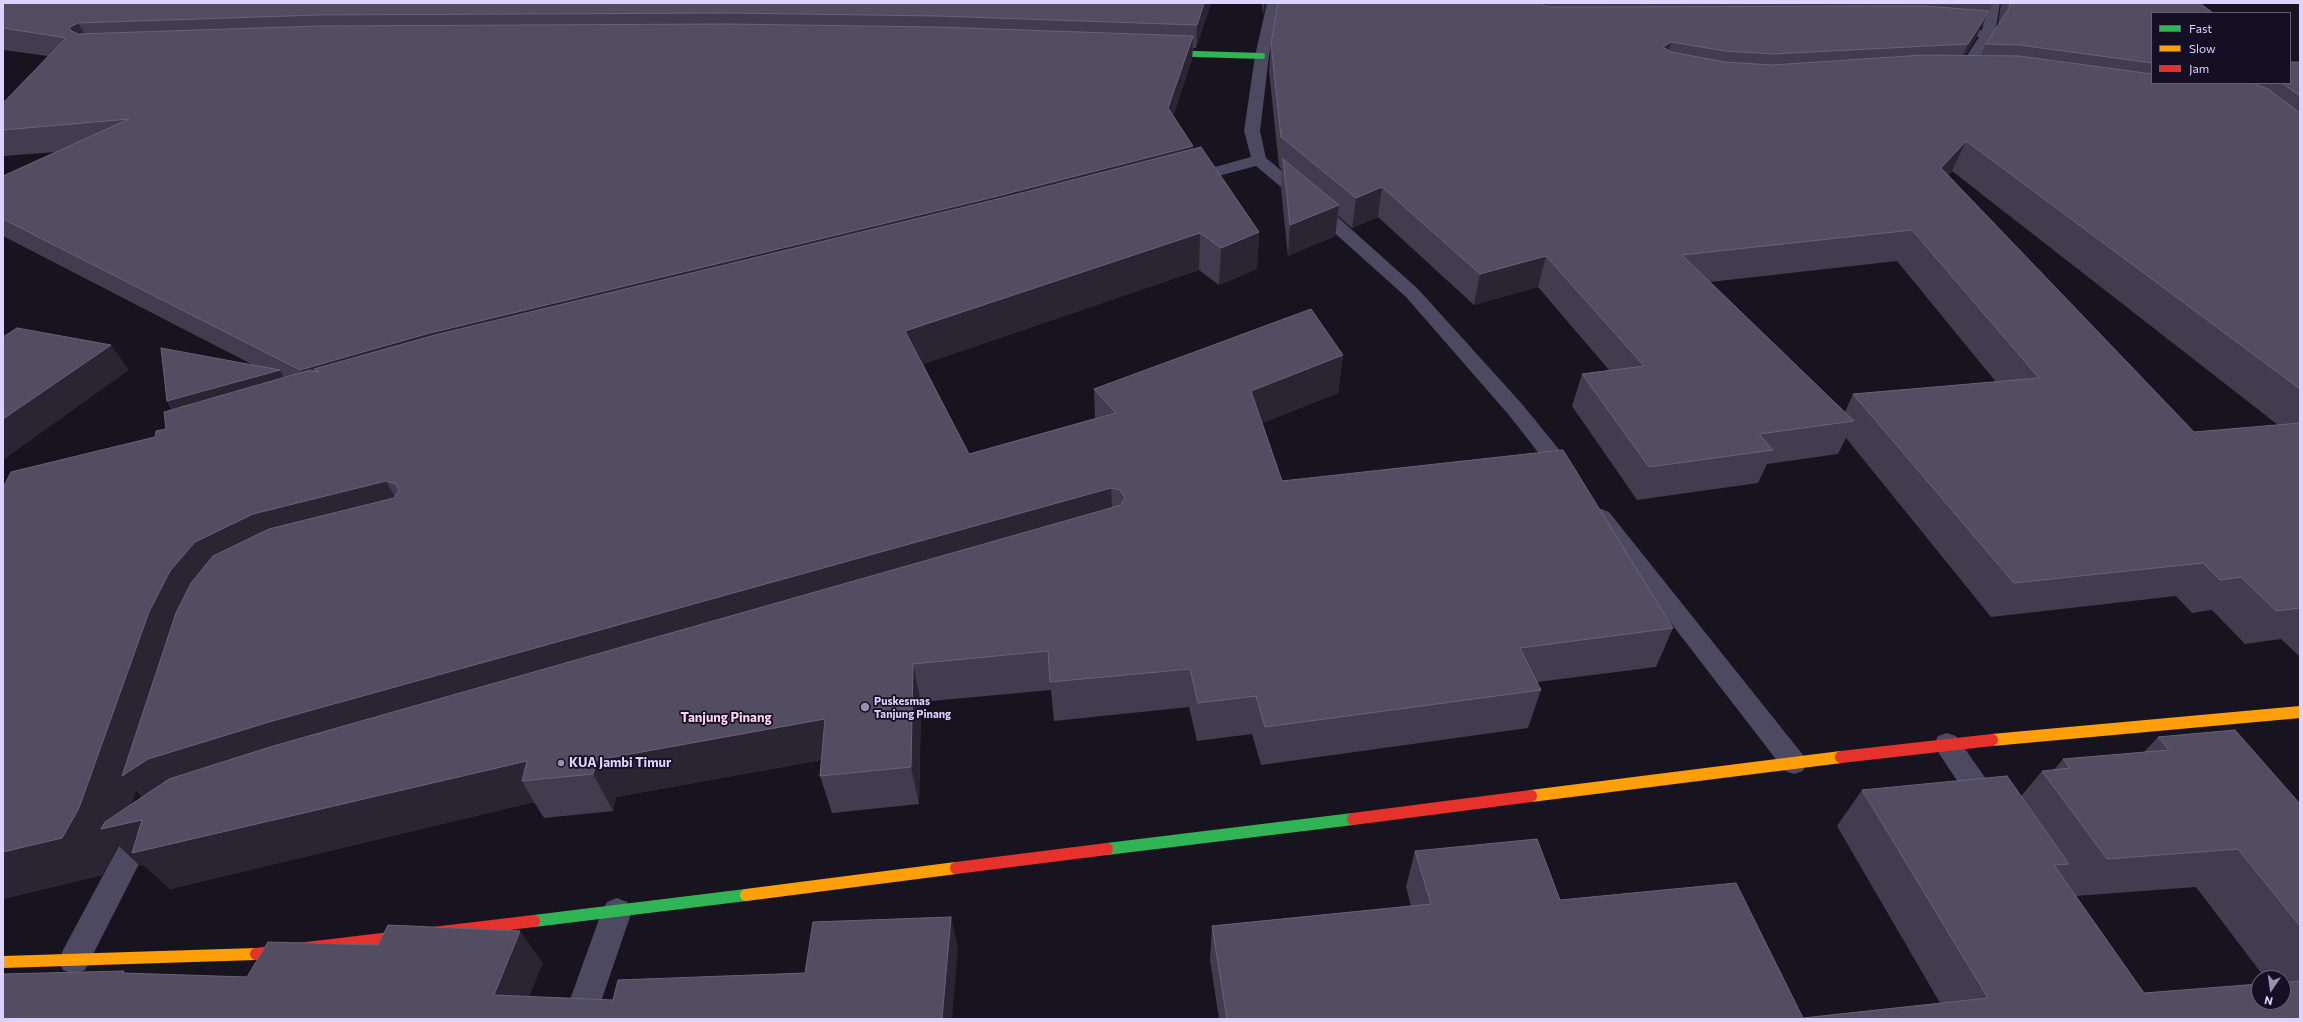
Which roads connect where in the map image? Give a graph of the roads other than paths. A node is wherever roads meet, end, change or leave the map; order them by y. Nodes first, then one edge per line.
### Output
1 (1273, 3) edge
2 (1994, 3) edge
3 (1936, 30) edge
4 (1988, 34) junction
5 (1152, 52) edge
6 (1262, 56) junction
7 (1975, 78) edge
8 (1258, 160) junction
9 (1168, 184) edge
10 (2300, 712) edge
11 (1947, 744) junction
12 (1794, 763) junction
13 (141, 819) edge
14 (2001, 822) edge
15 (169, 823) edge
16 (132, 850) junction
17 (617, 911) junction
18 (74, 960) junction
19 (3, 962) edge
20 (579, 1019) edge

1 - 6 street
2 - 4 street
3 - 4 street
4 - 7 street
5 - 6 street
6 - 8 street
8 - 9 street
8 - 12 street
10 - 11 street
11 - 12 street
11 - 14 street
12 - 17 street
13 - 16 street
15 - 16 street
16 - 18 street
17 - 18 street
17 - 20 street
18 - 19 street

